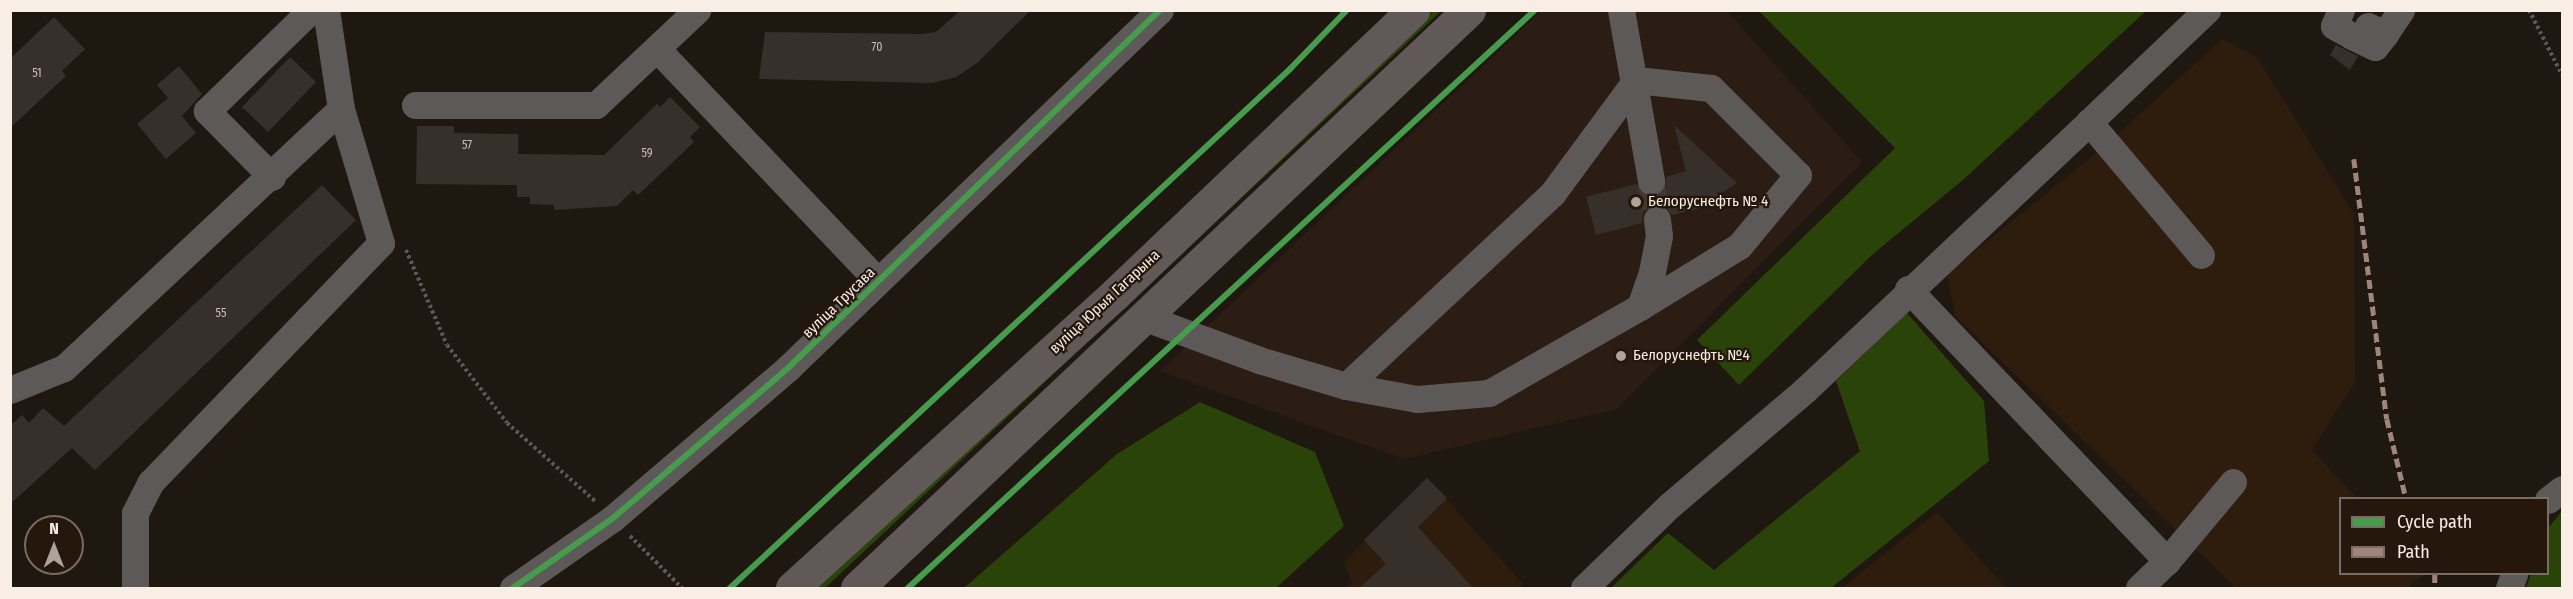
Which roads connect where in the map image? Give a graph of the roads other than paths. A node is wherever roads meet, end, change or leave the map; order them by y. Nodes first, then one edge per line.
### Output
1 (311, 10) edge
2 (326, 10) edge
3 (697, 10) edge
4 (1160, 10) edge
5 (1413, 10) edge
6 (1469, 10) edge
7 (1621, 10) edge
8 (2207, 10) edge
9 (2401, 10) edge
10 (2340, 16) edge
11 (658, 50) junction
12 (1636, 80) junction
13 (415, 105) dead end
14 (341, 109) junction
15 (2089, 122) junction
16 (272, 177) junction
17 (1651, 180) tunnel mouth
18 (1657, 219) tunnel mouth
19 (2201, 255) dead end
20 (878, 282) junction
21 (1908, 289) junction
22 (1640, 307) junction
23 (1143, 317) junction
24 (1346, 386) junction
25 (10, 390) edge
26 (2233, 482) dead end
27 (2562, 489) edge
28 (2549, 499) edge
29 (2167, 561) junction
30 (135, 588) edge
31 (513, 588) edge
32 (792, 588) edge
33 (857, 588) edge
34 (1584, 588) edge
35 (2139, 588) edge

1 - 16 street
2 - 14 street
3 - 11 street
4 - 20 street, вуліца Трусава
5 - 32 main road, вуліца Юрыя Гагарына
6 - 23 main road
7 - 12 street
8 - 15 street
9 - 10 street
11 - 13 street
11 - 20 street
12 - 17 street
12 - 22 street
12 - 24 street
14 - 16 street
14 - 30 street
15 - 19 street
15 - 21 street
16 - 25 street
18 - 22 street
20 - 31 street, вуліца Трусава
21 - 29 street
21 - 34 street
22 - 24 street
23 - 24 street
23 - 33 main road
26 - 29 street
27 - 28 street
29 - 35 street

